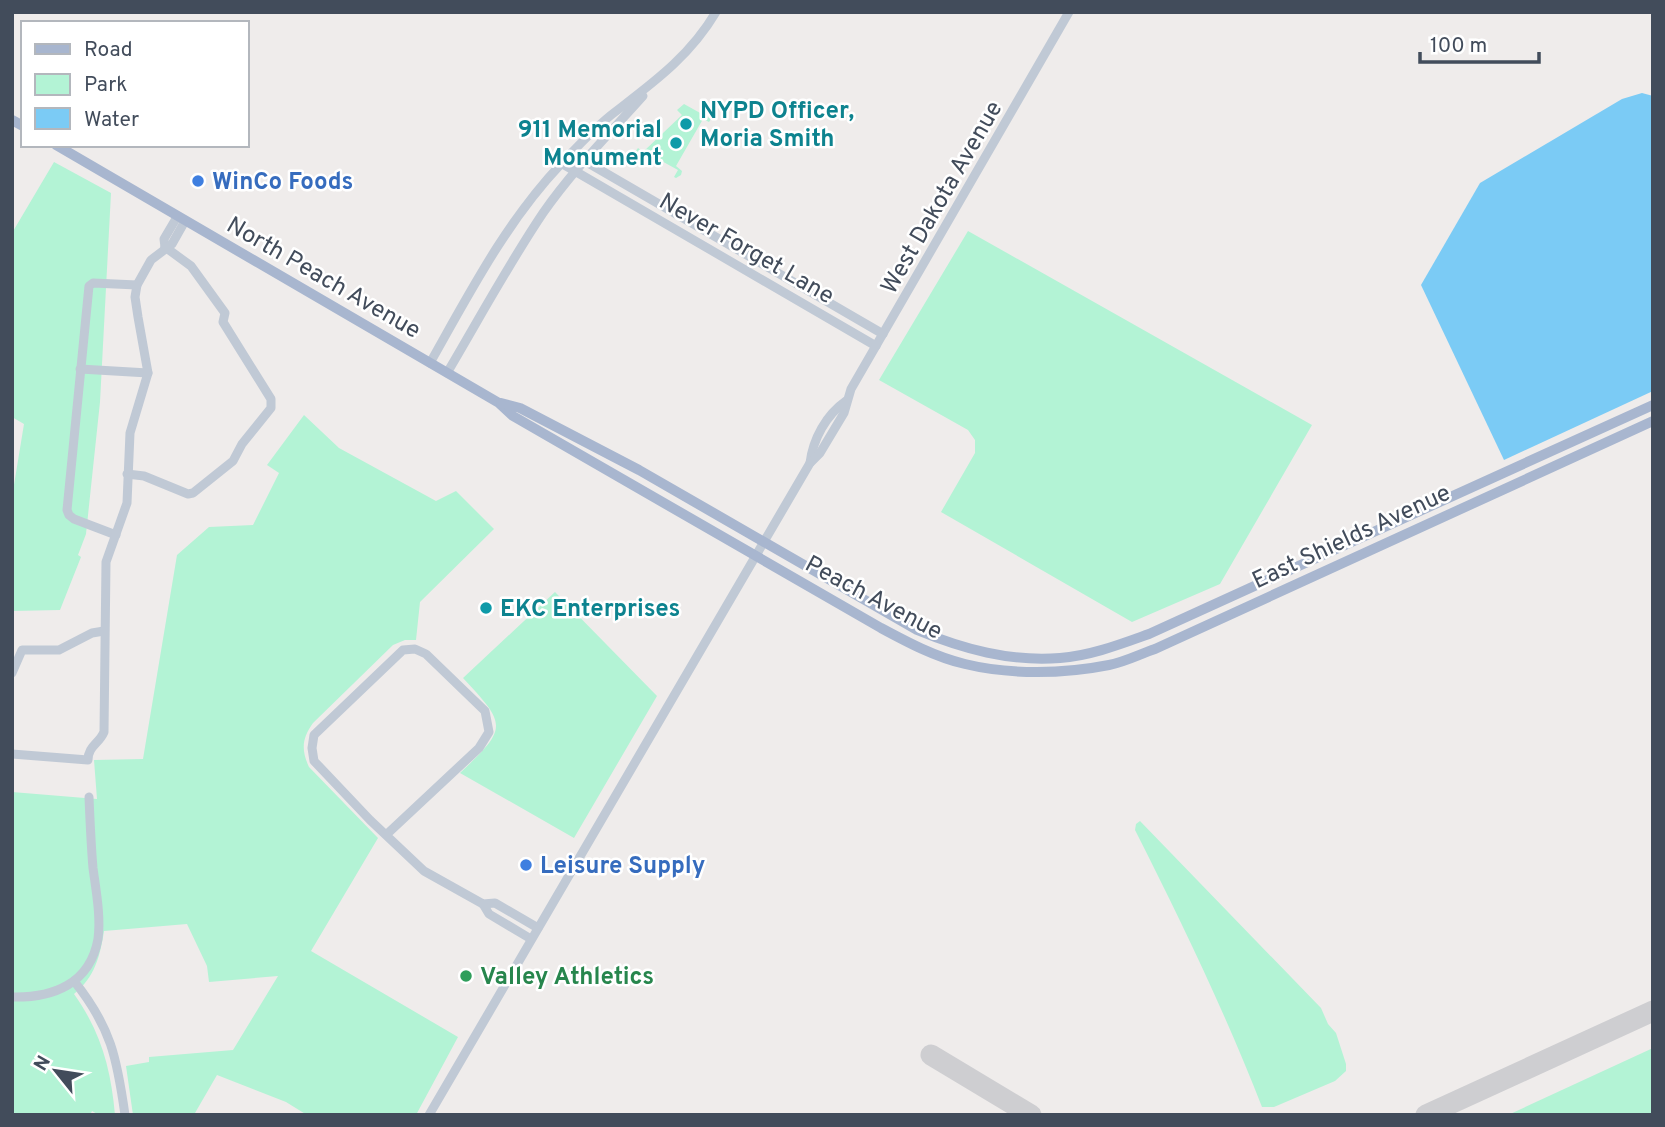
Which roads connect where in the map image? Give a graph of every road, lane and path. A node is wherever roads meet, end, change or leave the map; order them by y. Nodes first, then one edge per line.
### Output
1 (716, 12) edge
2 (1069, 12) edge
3 (656, 81) junction
4 (59, 147) edge
5 (572, 153) junction
6 (584, 160) junction
7 (561, 163) junction
8 (575, 171) junction
9 (181, 219) junction
10 (165, 247) junction
11 (137, 285) junction
12 (883, 334) junction
13 (876, 346) junction
14 (430, 363) junction
15 (80, 369) junction
16 (148, 373) junction
17 (447, 373) junction
18 (499, 403) junction
19 (1653, 405) edge
20 (1653, 421) edge
21 (127, 474) junction
22 (116, 535) junction
23 (763, 541) junction
24 (755, 556) junction
25 (1179, 619) junction
26 (104, 631) junction
27 (1187, 634) junction
28 (1061, 658) joint
29 (1061, 671) joint
30 (12, 673) edge
31 (12, 754) edge
32 (89, 797) dead end
33 (386, 835) junction
34 (483, 904) junction
35 (538, 928) junction
36 (531, 939) junction
37 (74, 981) junction
38 (12, 996) edge
39 (125, 1115) edge
40 (429, 1115) edge

1 - 3 street
2 - 12 street, West Dakota Avenue
3 - 5 street
3 - 6 street
4 - 9 main road, North Peach Avenue
5 - 6 street, Never Forget Lane
5 - 7 street
6 - 8 street
6 - 12 street, Never Forget Lane
7 - 8 street, Never Forget Lane
7 - 14 street
8 - 13 street, Never Forget Lane
8 - 17 street
9 - 10 street
9 - 14 main road, North Peach Avenue
10 - 11 street
10 - 21 street
11 - 15 street
11 - 16 street
12 - 13 street, West Dakota Avenue
13 - 23 street, West Dakota Avenue
14 - 17 main road, North Peach Avenue
15 - 16 street
15 - 22 street
16 - 21 street
17 - 18 main road, North Peach Avenue
18 - 23 main road, North Peach Avenue
18 - 24 main road, North Peach Avenue
19 - 25 main road, East Shields Avenue
20 - 27 main road, East Shields Avenue
21 - 22 street
22 - 26 street
23 - 24 street, West Dakota Avenue
23 - 28 main road, Peach Avenue
24 - 29 main road, Peach Avenue
24 - 35 street, West Dakota Avenue
25 - 27 main road
25 - 28 main road, East Shields Avenue
26 - 30 street
26 - 31 street
27 - 29 main road, East Shields Avenue
32 - 37 street
33 - 33 street
33 - 34 street
34 - 35 street
34 - 36 street
35 - 36 street, West Dakota Avenue
36 - 40 street, West Dakota Avenue
37 - 38 street
37 - 39 street

